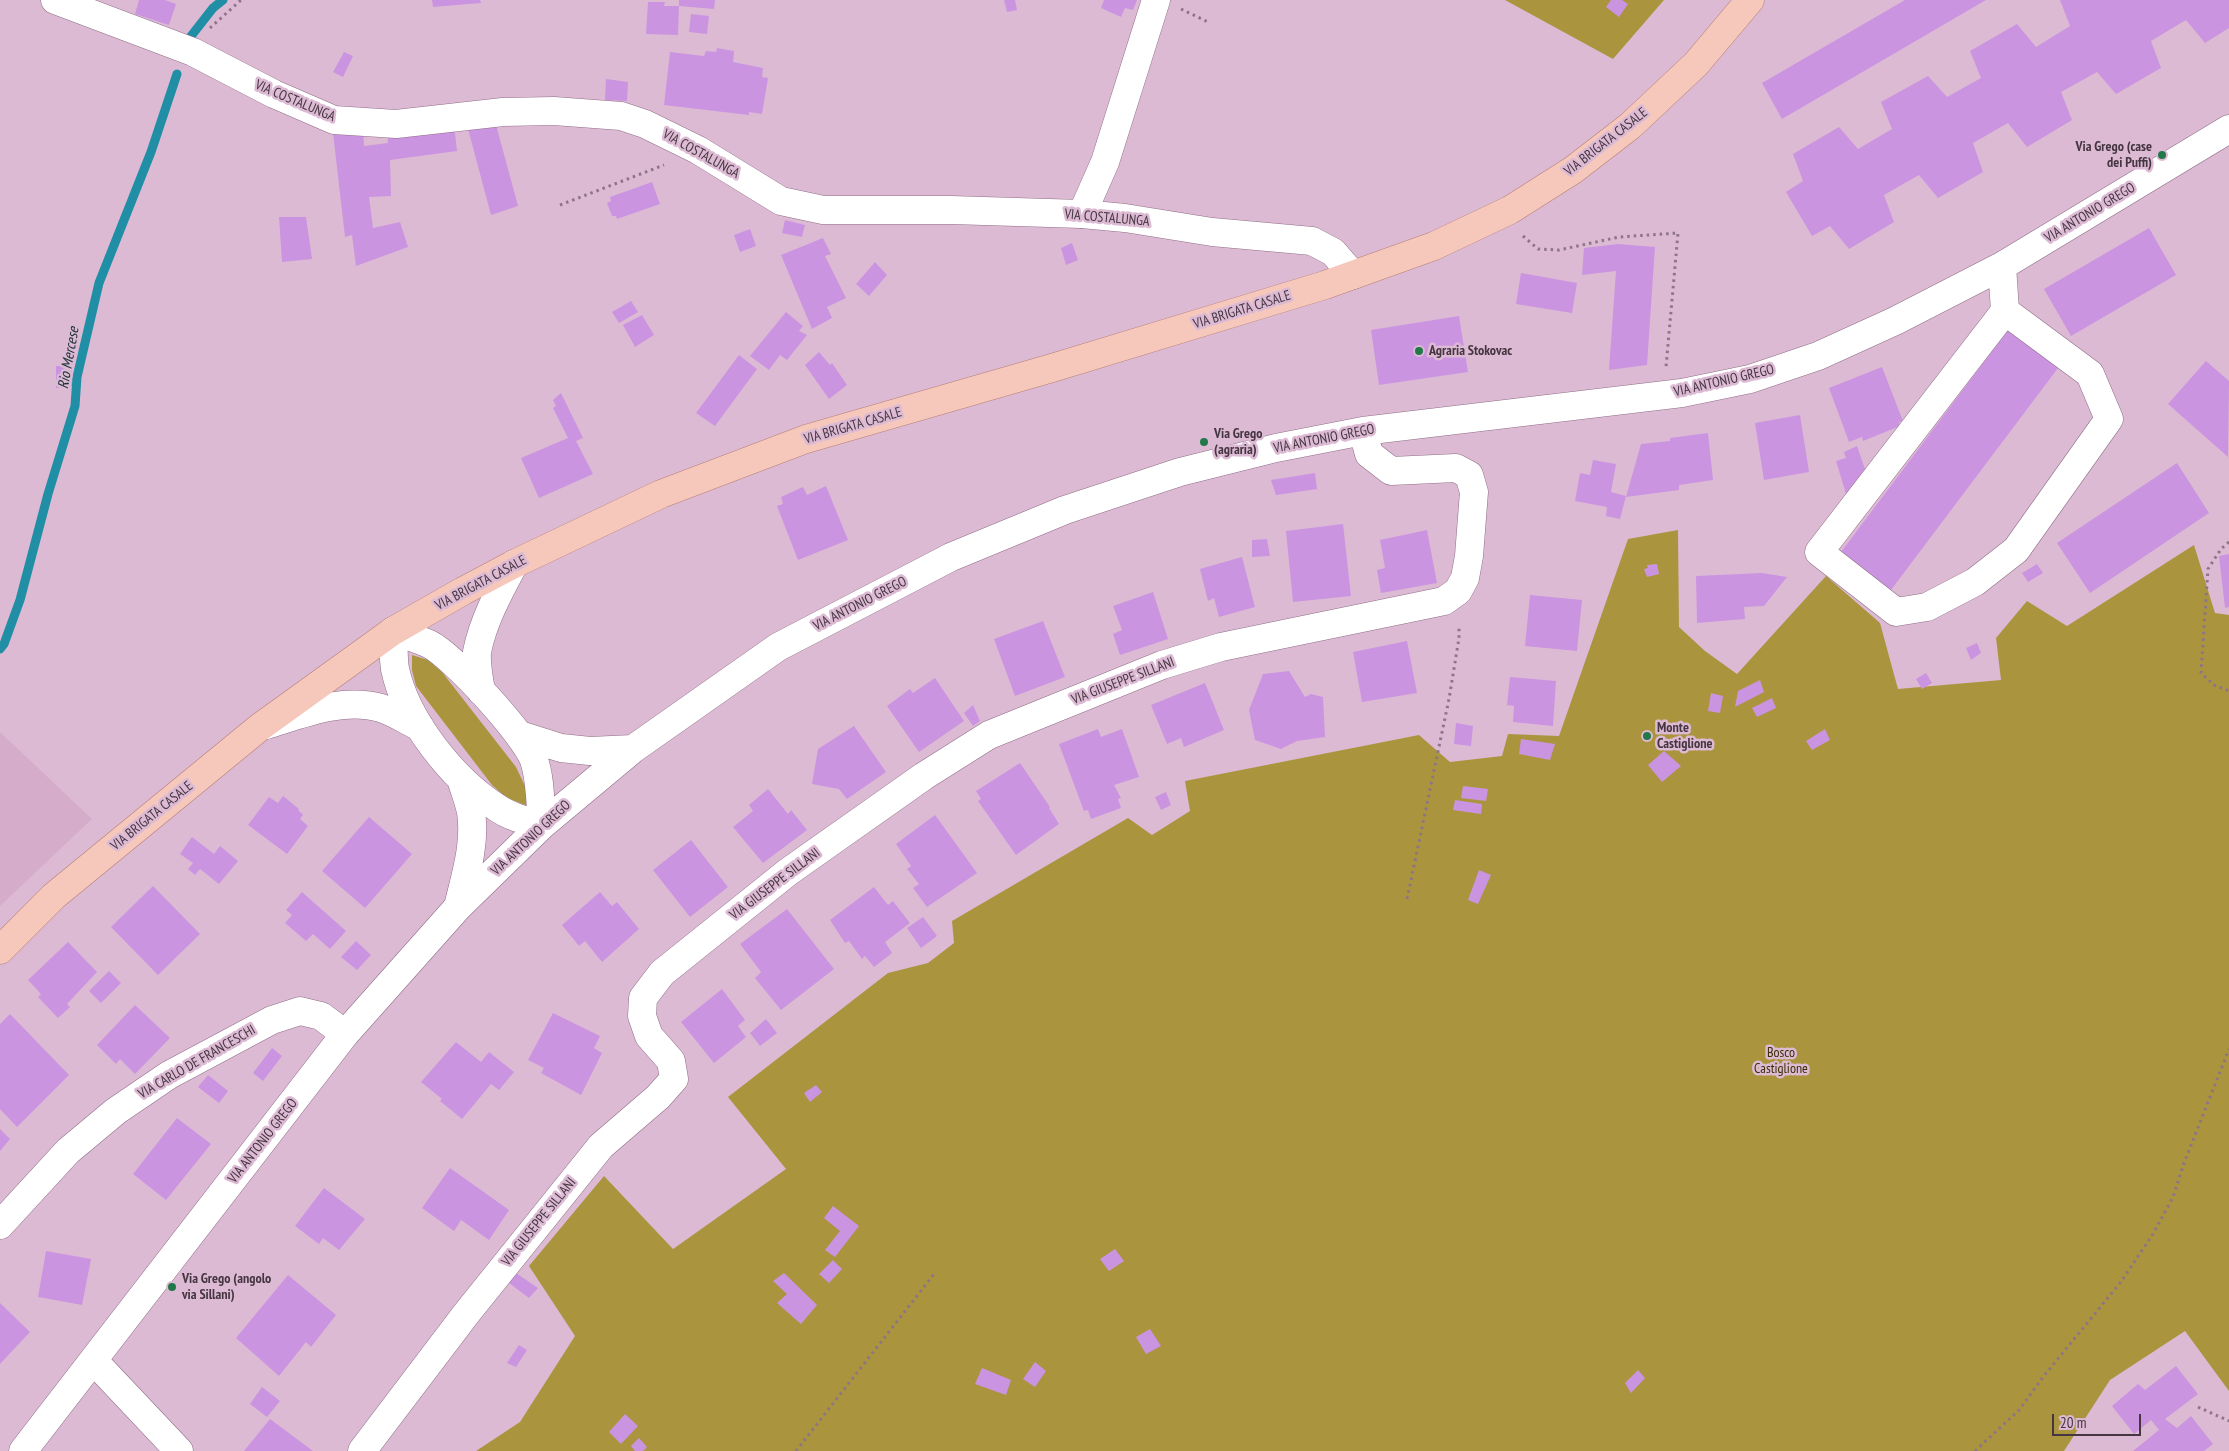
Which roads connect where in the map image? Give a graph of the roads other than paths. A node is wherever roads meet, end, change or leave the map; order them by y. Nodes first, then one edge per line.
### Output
1 (55, 0) edge
2 (1156, 0) edge
3 (1750, 0) edge
4 (2229, 128) edge
5 (1082, 214) junction
6 (2002, 266) junction
7 (1353, 275) junction
8 (2005, 311) junction
9 (1363, 431) junction
10 (514, 564) junction
11 (393, 631) junction
12 (481, 691) junction
13 (260, 727) junction
14 (420, 727) junction
15 (520, 735) junction
16 (633, 749) junction
17 (462, 782) junction
18 (542, 825) junction
19 (458, 907) junction
20 (0, 950) edge
21 (346, 1034) junction
22 (0, 1224) edge
23 (94, 1361) junction
24 (23, 1451) edge
25 (178, 1451) edge
26 (362, 1451) edge

1 - 5 street, VIA COSTALUNGA
2 - 5 street
3 - 7 main road, VIA BRIGATA CASALE
4 - 6 street, VIA ANTONIO GREGO
5 - 7 street, VIA COSTALUNGA
6 - 8 street
6 - 9 street, VIA ANTONIO GREGO
7 - 10 main road, VIA BRIGATA CASALE
8 - 8 street
9 - 16 street, VIA ANTONIO GREGO
9 - 26 street, VIA GIUSEPPE SILLANI
10 - 11 main road, VIA BRIGATA CASALE
10 - 12 street
11 - 12 street
11 - 13 main road, VIA BRIGATA CASALE
11 - 14 street
12 - 15 street
13 - 14 street
13 - 20 main road, VIA BRIGATA CASALE
14 - 17 street
15 - 16 street
15 - 18 street
16 - 18 street, VIA ANTONIO GREGO
17 - 18 street
17 - 19 street
18 - 19 street, VIA ANTONIO GREGO
19 - 21 street, VIA ANTONIO GREGO
21 - 22 street, VIA CARLO DE FRANCESCHI
21 - 23 street, VIA ANTONIO GREGO
23 - 24 street, VIA ANTONIO GREGO
23 - 25 street

